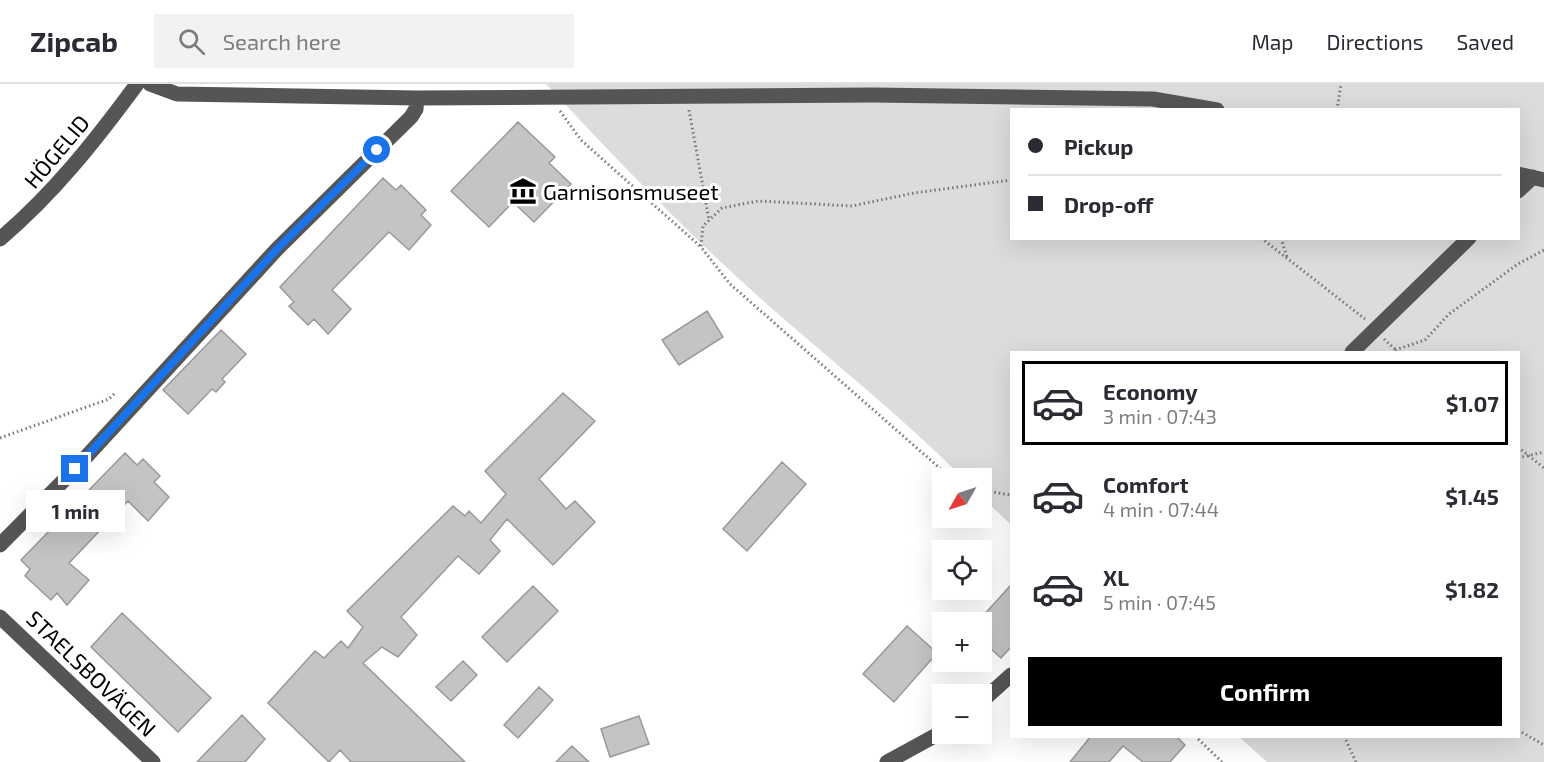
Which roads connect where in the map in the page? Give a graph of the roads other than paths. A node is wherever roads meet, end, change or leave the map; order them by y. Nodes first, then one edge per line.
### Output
1 (137, 84) edge
2 (150, 84) edge
3 (417, 98) junction
4 (1205, 108) edge
5 (1532, 177) edge
6 (1520, 189) edge
7 (0, 239) edge
8 (1467, 240) edge
9 (1353, 351) edge
10 (0, 545) edge
11 (0, 617) edge
12 (1010, 676) edge
13 (992, 692) edge
14 (932, 737) edge
15 (153, 762) edge
16 (887, 762) edge

1 - 7 street, HÖGELID
2 - 3 street
3 - 4 street
3 - 10 street
5 - 6 street
8 - 9 street
11 - 15 street, STAELSBOVÄGEN
12 - 13 street
14 - 16 street

